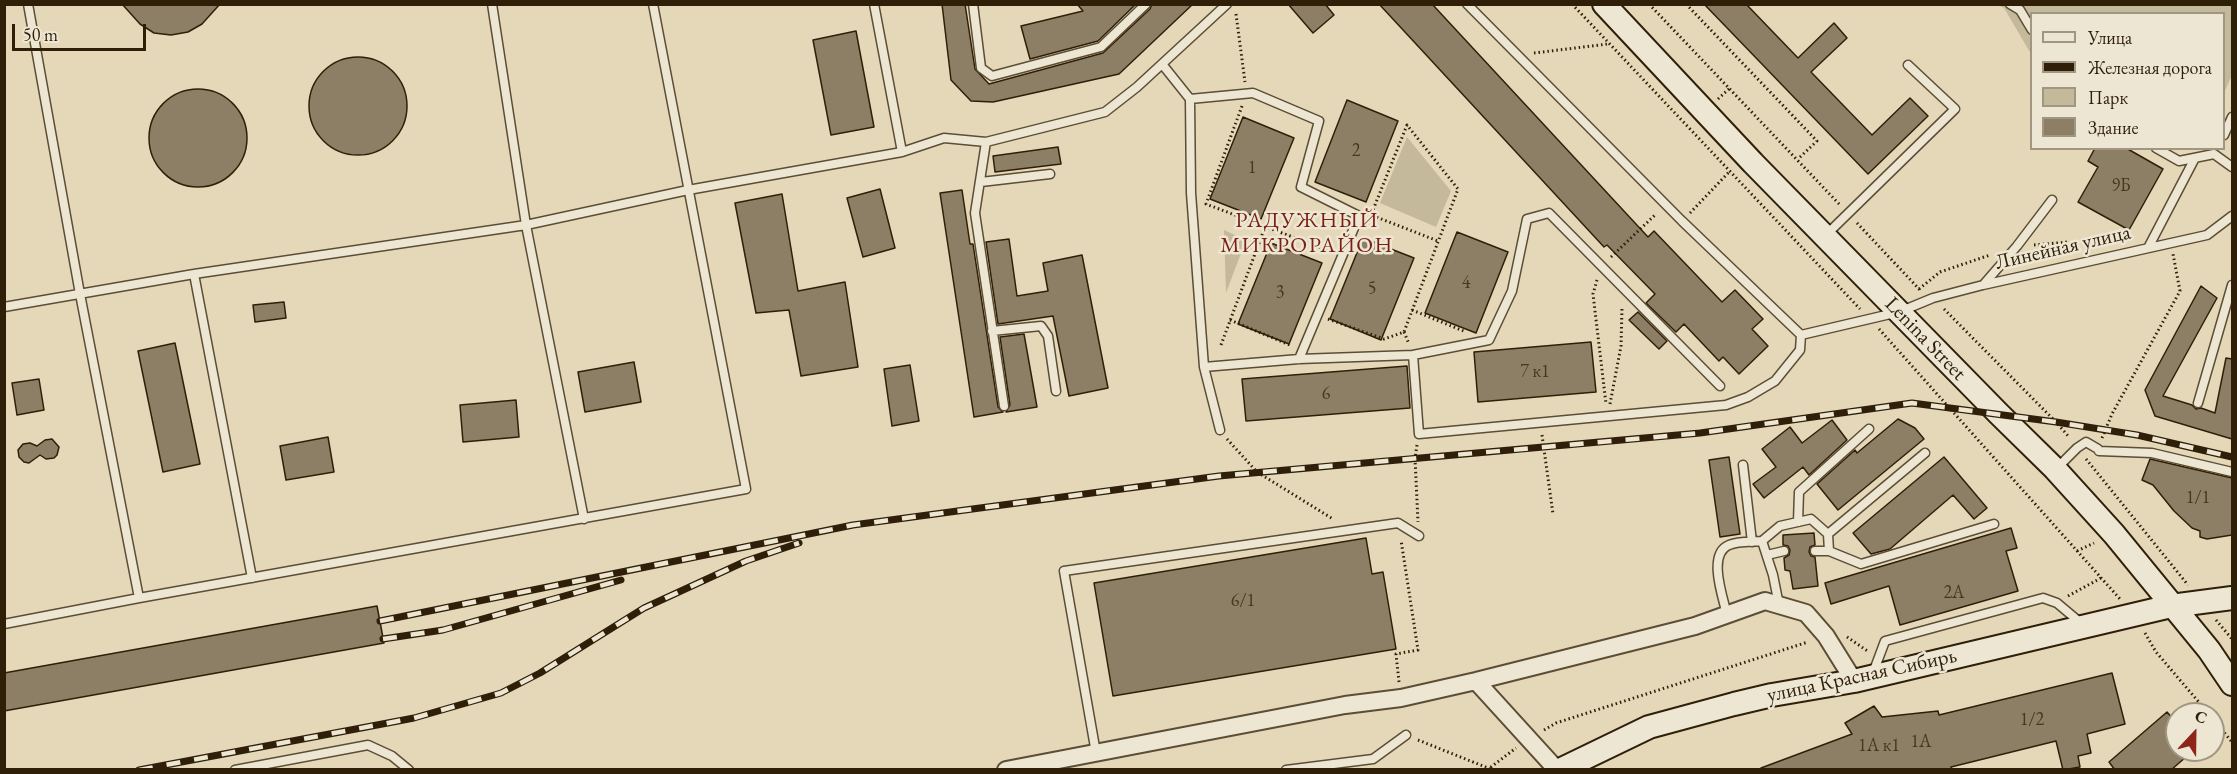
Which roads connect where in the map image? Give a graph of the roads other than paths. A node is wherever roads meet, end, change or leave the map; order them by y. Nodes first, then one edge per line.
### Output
1 (27, 4) edge
2 (492, 4) edge
3 (653, 4) edge
4 (874, 4) edge
5 (974, 4) edge
6 (1146, 4) edge
7 (1227, 4) edge
8 (1467, 4) edge
9 (1604, 4) edge
10 (2010, 4) edge
11 (2030, 28) edge
12 (1162, 64) junction
13 (1908, 65) dead end
14 (1190, 99) junction
15 (2232, 117) edge
16 (2225, 131) edge
17 (986, 142) junction
18 (2160, 150) edge
19 (2216, 151) edge
20 (902, 152) junction
21 (2195, 158) junction
22 (2232, 167) edge
23 (1050, 174) dead end
24 (981, 182) junction
25 (688, 190) junction
26 (2052, 200) dead end
27 (2232, 217) edge
28 (526, 225) junction
29 (1825, 236) junction
30 (2148, 248) junction
31 (194, 274) junction
32 (1983, 285) junction
33 (2232, 285) edge
34 (80, 294) junction
35 (4, 307) edge
36 (1899, 312) junction
37 (992, 331) junction
38 (1801, 334) junction
39 (1301, 355) junction
40 (1413, 355) junction
41 (1204, 367) junction
42 (1719, 386) dead end
43 (1056, 391) dead end
44 (2198, 403) dead end
45 (1004, 406) dead end
46 (1869, 429) dead end
47 (1220, 430) road end
48 (1925, 453) dead end
49 (1743, 465) dead end
50 (2055, 469) junction
51 (2232, 472) edge
52 (584, 519) junction
53 (1798, 522) junction
54 (1994, 524) dead end
55 (1828, 534) junction
56 (1419, 536) road end
57 (1762, 540) junction
58 (1752, 542) junction
59 (1784, 551) dead end
60 (1815, 551) dead end
61 (1829, 551) junction
62 (1767, 555) junction
63 (252, 578) junction
64 (139, 598) junction
65 (2232, 598) edge
66 (1779, 605) junction
67 (2171, 606) junction
68 (1726, 615) junction
69 (4, 624) edge
70 (2085, 626) junction
71 (1863, 679) junction
72 (1476, 681) junction
73 (2232, 684) edge
74 (1406, 735) road end
75 (1096, 753) junction
76 (235, 770) edge
77 (409, 770) edge
78 (1006, 770) edge
79 (1286, 770) edge
80 (1558, 770) edge

1 - 34 lane
2 - 28 lane
3 - 25 lane
4 - 20 lane
5 - 6 lane
7 - 12 lane
8 - 38 lane
9 - 29 street, Lenina Street
10 - 11 lane
12 - 14 lane
12 - 17 lane
13 - 29 lane
14 - 39 lane
14 - 41 lane
15 - 16 lane
17 - 20 lane
17 - 24 lane
18 - 21 lane
19 - 21 lane
19 - 22 lane
20 - 25 lane
21 - 30 lane
23 - 24 lane
24 - 37 lane
25 - 28 lane
25 - 52 lane
26 - 32 lane
27 - 30 lane, Линейная улица
28 - 31 lane
28 - 52 lane
29 - 36 street, Lenina Street
30 - 32 lane, Линейная улица
31 - 34 lane
31 - 63 lane
32 - 36 lane, Линейная улица
33 - 44 lane
34 - 35 lane
34 - 64 lane
36 - 38 lane, Линейная улица
36 - 50 street, Lenina Street
37 - 43 lane
37 - 45 lane
38 - 40 lane
39 - 40 lane
39 - 41 lane
40 - 42 lane
41 - 47 lane
46 - 53 lane
48 - 55 lane
49 - 58 lane
50 - 51 lane
50 - 67 street, Lenina Street
52 - 63 lane
53 - 55 lane
53 - 57 lane
54 - 61 lane
55 - 61 lane
56 - 75 lane
57 - 58 lane
57 - 62 lane
58 - 68 lane
59 - 62 lane
60 - 61 lane
62 - 66 lane
63 - 64 lane
64 - 69 lane
65 - 67 street, улица Красная Сибирь
66 - 68 street
66 - 71 street
67 - 70 street, улица Красная Сибирь
67 - 73 street, Lenina Street
68 - 72 street
70 - 71 street, улица Красная Сибирь
70 - 71 lane
71 - 80 street, улица Красная Сибирь
72 - 75 street
72 - 80 street
74 - 79 lane
75 - 78 street
76 - 77 lane

